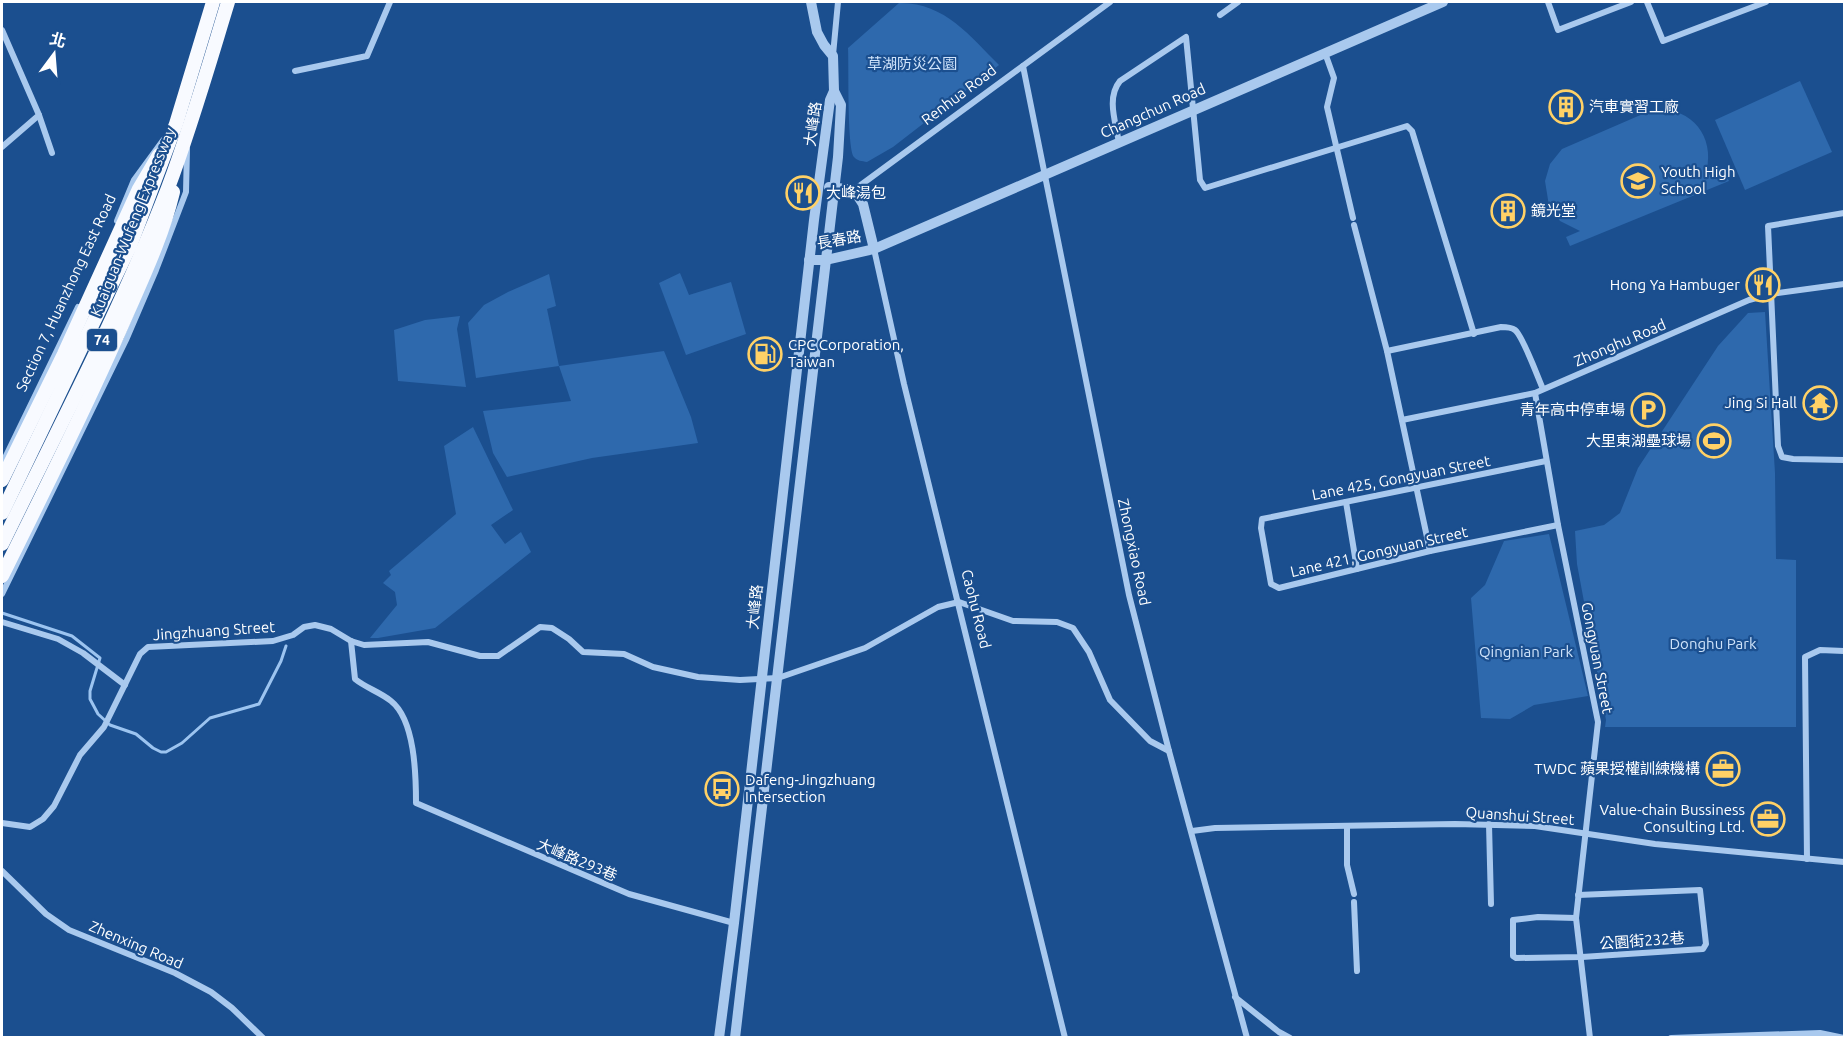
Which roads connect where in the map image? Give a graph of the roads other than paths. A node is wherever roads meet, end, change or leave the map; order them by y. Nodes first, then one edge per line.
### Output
1 (211, 2) edge
2 (229, 2) edge
3 (390, 2) edge
4 (811, 2) edge
5 (838, 2) edge
6 (1110, 2) edge
7 (1238, 2) edge
8 (1443, 2) edge
9 (1548, 2) edge
10 (1631, 2) edge
11 (1647, 2) edge
12 (1766, 2) edge
13 (1220, 15) dead end
14 (2, 30) edge
15 (1325, 52) junction
16 (833, 57) junction
17 (1023, 66) junction
18 (295, 72) dead end
19 (834, 91) junction
20 (1194, 109) junction
21 (39, 115) junction
22 (182, 127) junction
23 (164, 138) junction
24 (1119, 143) junction
25 (2, 147) edge
26 (187, 148) junction
27 (1337, 148) junction
28 (52, 153) dead end
29 (1044, 174) junction
30 (819, 186) junction
31 (835, 188) junction
32 (854, 190) junction
33 (1845, 213) edge
34 (874, 249) junction
35 (809, 260) junction
36 (826, 260) junction
37 (1845, 284) edge
38 (1771, 294) junction
39 (77, 309) junction
40 (91, 318) junction
41 (111, 330) junction
42 (1474, 334) junction
43 (126, 340) junction
44 (1387, 351) junction
45 (1543, 389) junction
46 (1535, 393) junction
47 (1402, 420) junction
48 (1845, 460) edge
49 (1546, 461) junction
50 (2, 464) edge
51 (2, 480) edge
52 (1415, 489) junction
53 (2, 502) edge
54 (1346, 502) junction
55 (2, 513) edge
56 (1262, 519) joint
57 (1558, 525) junction
58 (2, 544) edge
59 (1430, 551) junction
60 (2, 552) edge
61 (1357, 569) junction
62 (2, 576) edge
63 (2, 594) edge
64 (959, 602) junction
65 (2, 622) edge
66 (351, 641) junction
67 (1845, 651) edge
68 (762, 678) junction
69 (778, 678) junction
70 (125, 685) junction
71 (1169, 751) junction
72 (2, 822) edge
73 (1489, 824) junction
74 (1347, 826) junction
75 (1192, 831) junction
76 (1586, 832) junction
77 (1807, 859) junction
78 (1845, 862) edge
79 (2, 871) edge
80 (1354, 894) dead end
81 (1578, 895) junction
82 (1354, 902) dead end
83 (1491, 904) dead end
84 (1576, 918) junction
85 (734, 923) junction
86 (1582, 957) junction
87 (1357, 971) dead end
88 (1235, 997) junction
89 (263, 1038) edge
90 (719, 1038) edge
91 (735, 1038) edge
92 (1065, 1038) edge
93 (1247, 1038) edge
94 (1290, 1038) edge
95 (1590, 1038) edge
96 (1671, 1038) edge
97 (1844, 1038) edge

1 - 22 highway, Kuaiguan-Wufeng Expressway / 74
1 - 23 street, Section 7, Huanzhong East Road
2 - 22 highway, Kuaiguan-Wufeng Expressway / 74
2 - 26 street
3 - 18 street
4 - 16 street
5 - 16 street
6 - 17 street, Renhua Road
7 - 13 street
8 - 15 street, Changchun Road
9 - 10 street
11 - 12 street
14 - 21 street
15 - 20 street, Changchun Road
15 - 27 street
16 - 19 street
17 - 29 street, Zhongxiao Road
17 - 32 street, Renhua Road
19 - 30 street, 大峰路
19 - 31 street, 大峰路
20 - 24 street, Changchun Road
20 - 24 street
20 - 27 street
21 - 25 street
21 - 28 street
22 - 51 highway
22 - 55 highway, Kuaiguan-Wufeng Expressway / 74
22 - 58 highway, Kuaiguan-Wufeng Expressway / 74
22 - 62 highway
23 - 39 street, Section 7, Huanzhong East Road
23 - 40 street, Section 7, Huanzhong East Road
24 - 29 street, Changchun Road
26 - 41 street
26 - 43 street
27 - 42 street
27 - 44 street
29 - 34 street, Changchun Road
29 - 71 street, Zhongxiao Road
30 - 31 street
30 - 35 street, 大峰路
31 - 32 street
31 - 36 street, 大峰路
32 - 34 street, Caohu Road
33 - 38 street
34 - 36 street, 長春路
34 - 64 street, Caohu Road
35 - 36 street, 長春路
35 - 68 street, 大峰路
36 - 69 street, 大峰路
37 - 38 street, Zhonghu Road
38 - 45 street, Zhonghu Road
38 - 48 street
39 - 40 street
39 - 50 street, Section 7, Huanzhong East Road
40 - 41 street
40 - 53 street, Section 7, Huanzhong East Road
41 - 43 street
41 - 60 street
42 - 44 street
42 - 45 street
43 - 63 street
44 - 47 street
45 - 46 street, Zhonghu Road
46 - 47 street, Zhonghu Road
46 - 49 street, Gongyuan Street
47 - 52 street
49 - 52 street, Lane 425, Gongyuan Street
49 - 57 street, Gongyuan Street
52 - 54 street, Lane 425, Gongyuan Street
52 - 59 street
54 - 56 street, Lane 425, Gongyuan Street
54 - 61 street
56 - 61 street, Lane 421, Gongyuan Street
57 - 59 street, Lane 421, Gongyuan Street
57 - 76 street, Gongyuan Street
59 - 61 street, Lane 421, Gongyuan Street
64 - 69 street, Jingzhuang Street
64 - 71 street
64 - 92 street, Caohu Road
65 - 70 street
66 - 68 street, Jingzhuang Street
66 - 70 street, Jingzhuang Street
66 - 85 street, 大峰路293巷
67 - 77 street
68 - 69 street, Jingzhuang Street
68 - 85 street, 大峰路
69 - 91 street, 大峰路
70 - 72 street, Jingzhuang Street
71 - 75 street, Zhongxiao Road
73 - 74 street, Quanshui Street
73 - 76 street, Quanshui Street
73 - 83 street
74 - 75 street, Quanshui Street
74 - 80 street
75 - 88 street, Zhongxiao Road
76 - 77 street, Quanshui Street
76 - 81 street, Gongyuan Street
77 - 78 street, Quanshui Street
79 - 89 street, Zhenxing Road
81 - 84 street, Gongyuan Street
81 - 86 street, 公園街232巷
82 - 87 street
84 - 86 street, Gongyuan Street
84 - 86 street
85 - 90 street, 大峰路
86 - 95 street, Gongyuan Street
88 - 93 street, Zhongxiao Road
88 - 94 street
96 - 97 street

